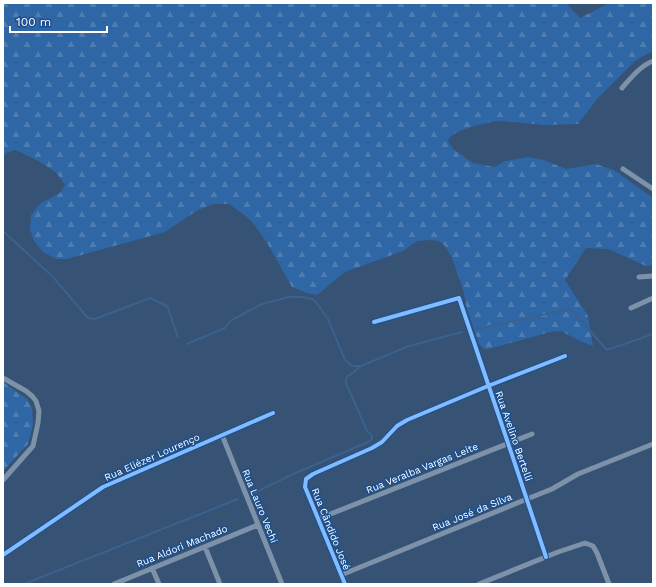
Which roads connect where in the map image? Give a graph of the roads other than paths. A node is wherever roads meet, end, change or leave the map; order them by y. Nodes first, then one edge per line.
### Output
1 (653, 62) edge
2 (622, 88) dead end
3 (623, 169) dead end
4 (653, 189) edge
5 (653, 276) edge
6 (639, 277) dead end
7 (653, 298) edge
8 (631, 308) dead end
9 (374, 322) dead end
10 (564, 356) dead end
11 (3, 378) edge
12 (488, 386) junction
13 (273, 413) dead end
14 (532, 434) dead end
15 (222, 435) junction
16 (508, 443) junction
17 (653, 444) edge
18 (3, 480) edge
19 (527, 499) junction
20 (318, 519) junction
21 (258, 525) junction
22 (205, 547) junction
23 (3, 555) edge
24 (546, 557) junction
25 (152, 568) junction
26 (341, 575) junction
27 (114, 584) edge
28 (158, 584) edge
29 (220, 584) edge
30 (282, 584) edge
31 (345, 584) edge
32 (479, 584) edge
33 (609, 584) edge

1 - 2 street
3 - 4 street
5 - 6 street
7 - 8 street
9 - 12 street, Rua Avelino Bertelli
10 - 12 street, Rua Cândido José
11 - 18 street
12 - 16 street, Rua Avelino Bertelli
12 - 20 street, Rua Cândido José
13 - 15 street, Rua Eliézer Lourenço
14 - 16 street, Rua Veralba Vargas Leite
15 - 21 street, Rua Lauro Vechi
15 - 23 street, Rua Eliézer Lourenço
16 - 19 street, Rua Avelino Bertelli
16 - 20 street, Rua Veralba Vargas Leite
17 - 19 street, Rua José da Silva
19 - 24 street, Rua Avelino Bertelli
19 - 26 street, Rua José da Silva
20 - 26 street, Rua Cândido José
21 - 22 street, Rua Aldori Machado
21 - 30 street, Rua Lauro Vechi
22 - 25 street, Rua Aldori Machado
22 - 29 street
24 - 32 street
24 - 33 street
25 - 27 street, Rua Aldori Machado
25 - 28 street
26 - 31 street, Rua Cândido José

